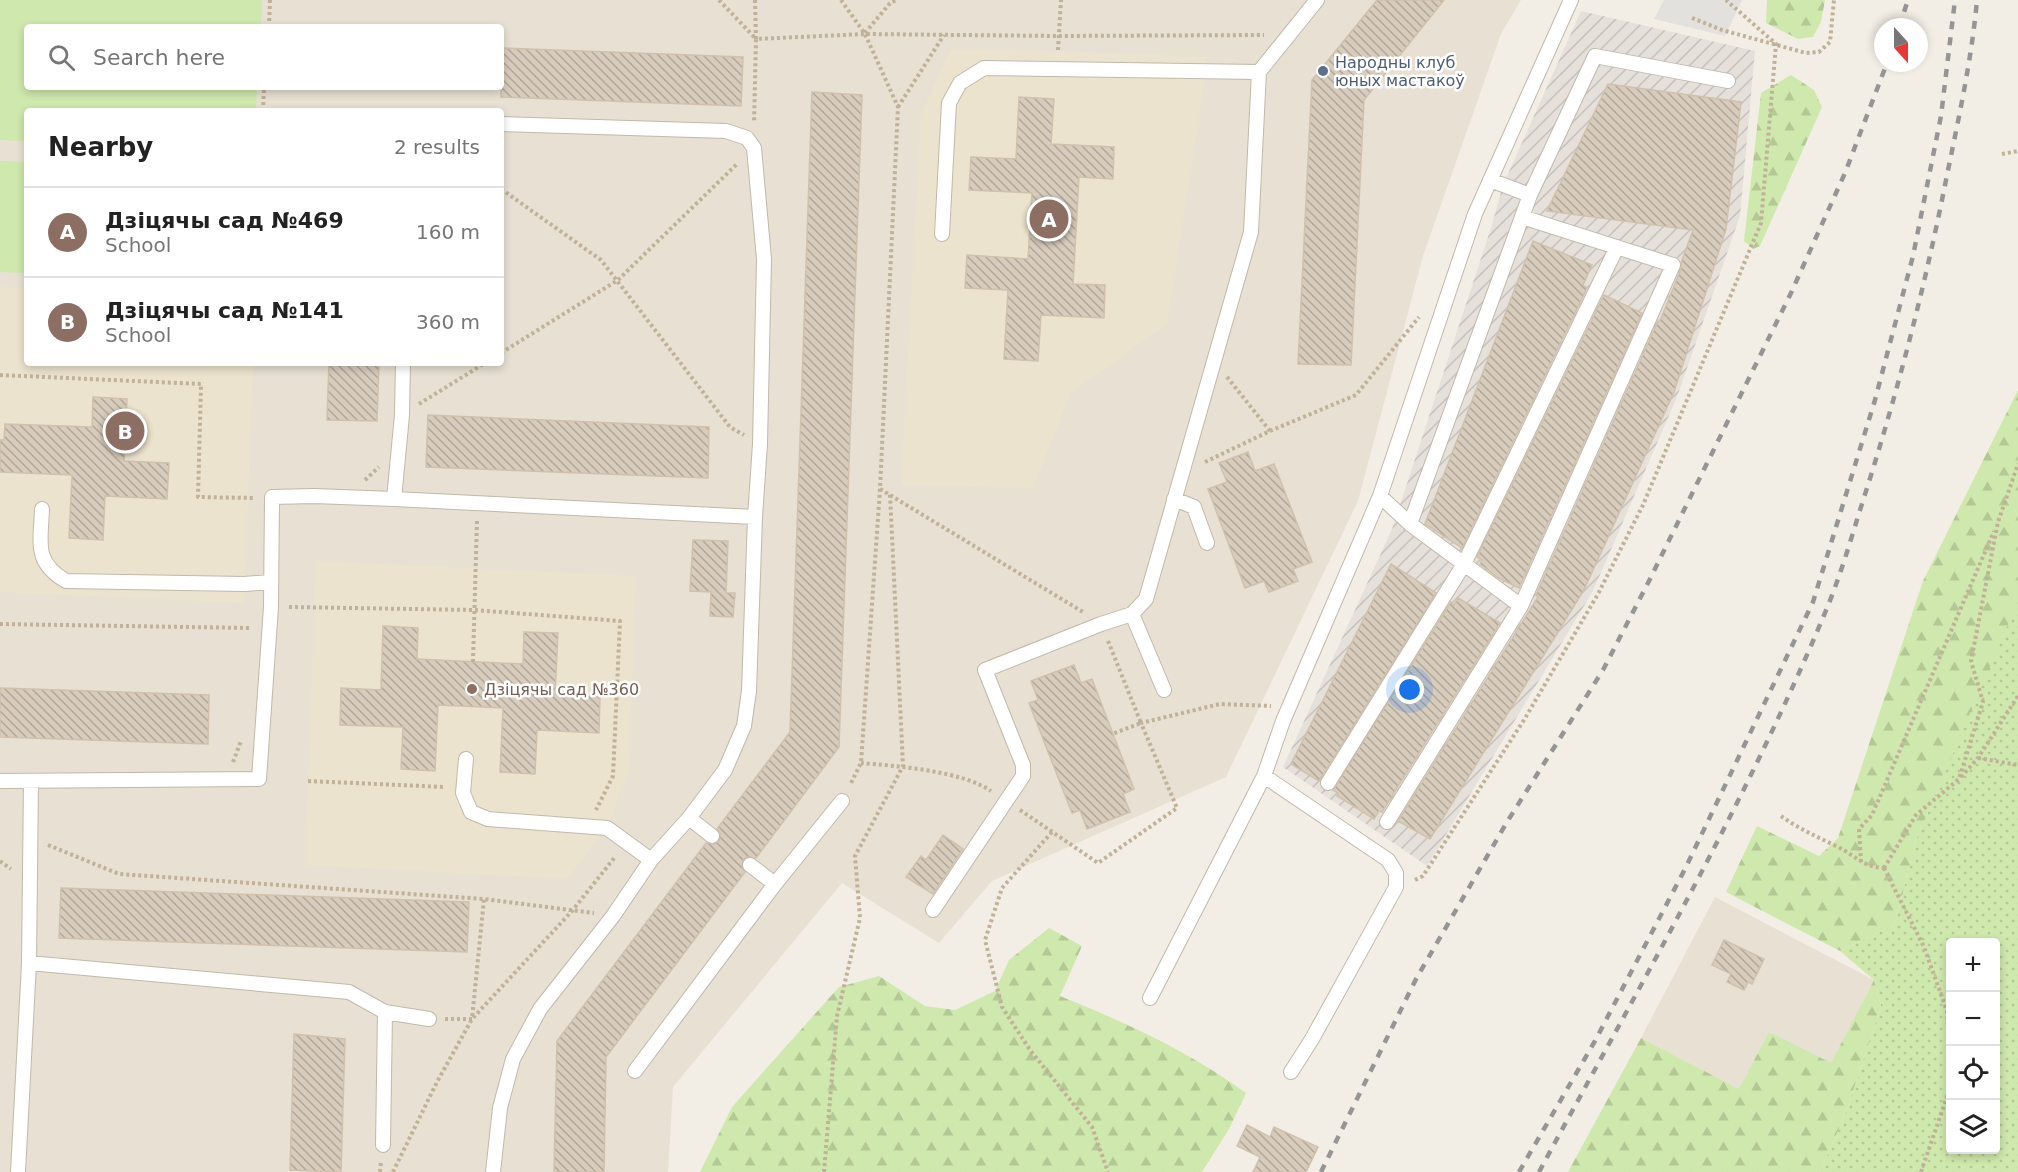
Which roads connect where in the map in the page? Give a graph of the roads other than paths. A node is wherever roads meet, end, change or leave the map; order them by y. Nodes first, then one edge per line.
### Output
1 (1317, 0) edge
2 (1571, 0) edge
3 (1258, 72) junction
4 (1728, 81) dead end
5 (504, 124) edge
6 (1491, 180) junction
7 (1530, 195) junction
8 (1522, 217) junction
9 (942, 234) dead end
10 (1617, 247) junction
11 (403, 366) edge
12 (1380, 496) junction
13 (394, 499) junction
14 (1174, 499) junction
15 (42, 509) dead end
16 (755, 516) junction
17 (1410, 524) junction
18 (1207, 543) dead end
19 (1464, 564) junction
20 (271, 582) junction
21 (1521, 606) junction
22 (1132, 614) junction
23 (1164, 690) dead end
24 (466, 759) dead end
25 (1264, 776) junction
26 (0, 781) edge
27 (31, 781) junction
28 (1328, 783) dead end
29 (842, 801) road end
30 (688, 818) junction
31 (1387, 822) dead end
32 (712, 836) dead end
33 (651, 860) junction
34 (750, 865) dead end
35 (775, 884) junction
36 (933, 910) dead end
37 (29, 963) junction
38 (1150, 998) dead end
39 (385, 1012) junction
40 (429, 1019) road end
41 (634, 1071) dead end
42 (1291, 1072) dead end
43 (383, 1145) dead end
44 (18, 1172) edge
45 (493, 1172) edge

1 - 3 lane
2 - 6 lane
3 - 9 lane
3 - 14 lane
4 - 7 lane
5 - 16 lane
6 - 7 lane
6 - 12 lane
7 - 8 lane
8 - 10 lane
8 - 17 lane
10 - 19 lane
10 - 21 lane
11 - 13 lane
12 - 17 lane
12 - 25 lane
13 - 16 lane
13 - 20 lane
14 - 18 lane
14 - 22 lane
15 - 20 lane
16 - 30 lane
17 - 19 lane
19 - 21 lane
19 - 28 lane
20 - 27 lane
21 - 31 lane
22 - 23 lane
22 - 36 lane
24 - 33 lane
25 - 38 lane
25 - 42 lane
26 - 27 lane
27 - 37 lane
29 - 35 lane
30 - 32 lane
30 - 33 lane
33 - 45 lane
34 - 35 lane
35 - 41 lane
37 - 39 lane
37 - 44 lane
39 - 40 lane
39 - 43 lane

